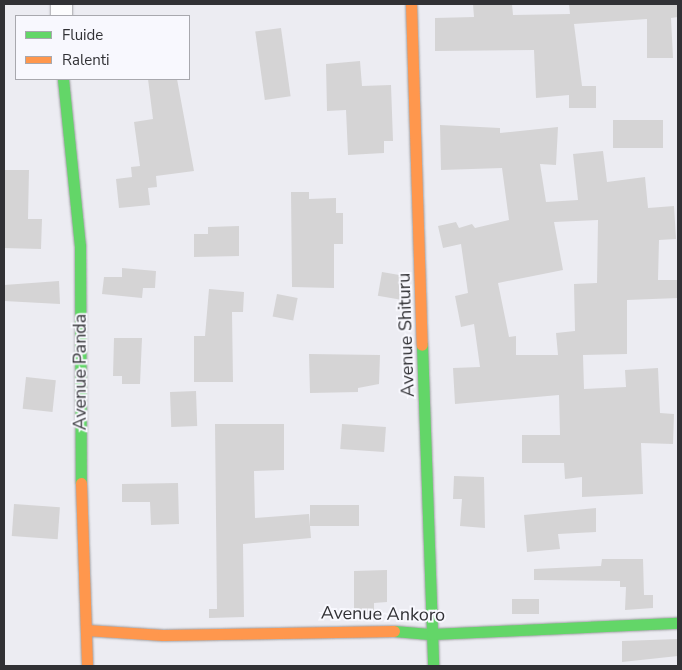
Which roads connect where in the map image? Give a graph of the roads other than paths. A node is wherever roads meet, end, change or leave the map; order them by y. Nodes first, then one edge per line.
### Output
1 (410, 4) edge
2 (63, 80) edge
3 (678, 623) edge
4 (86, 630) junction
5 (432, 634) junction
6 (87, 666) edge
7 (433, 666) edge

1 - 5 street, Avenue Shituru
2 - 4 street, Avenue Panda
3 - 5 street, Avenue Ankoro
4 - 5 street, Avenue Ankoro
4 - 6 street, Avenue Panda
5 - 7 street, Avenue Shituru

